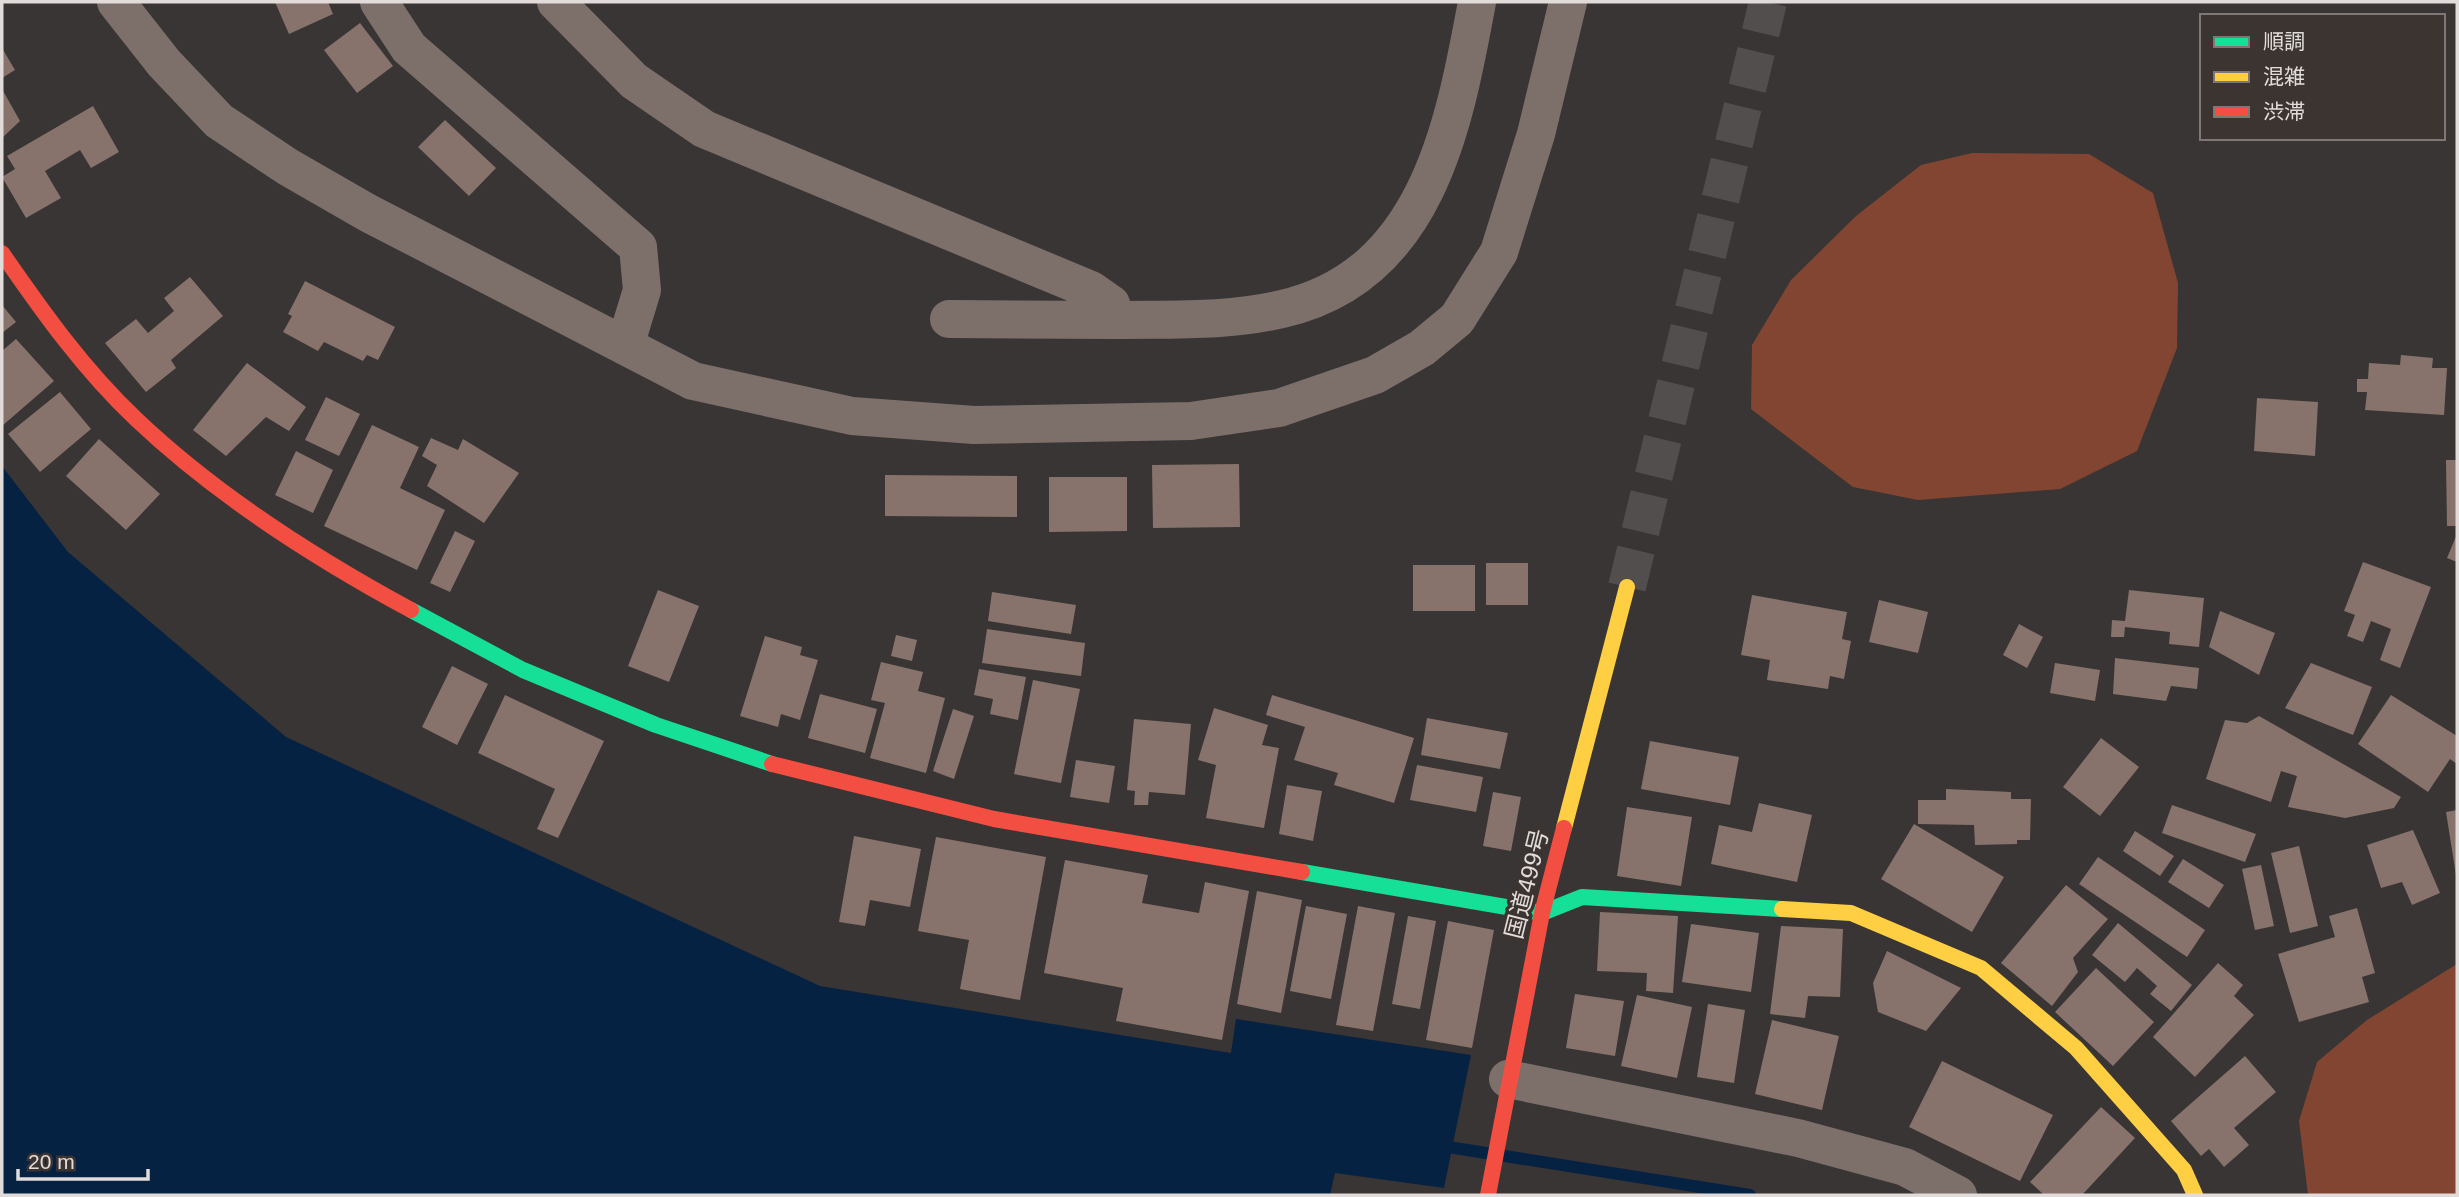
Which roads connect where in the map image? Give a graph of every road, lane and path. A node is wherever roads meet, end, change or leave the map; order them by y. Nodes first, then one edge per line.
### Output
1 (116, 2) edge
2 (379, 2) edge
3 (556, 2) edge
4 (1477, 2) edge
5 (1568, 2) edge
6 (2, 253) edge
7 (949, 319) dead end
8 (1116, 320) junction
9 (625, 346) junction
10 (1627, 587) tunnel mouth
11 (1542, 913) junction
12 (1508, 1079) junction
13 (1488, 1195) edge
14 (1958, 1195) edge
15 (2195, 1195) edge

1 - 9 street
2 - 9 street
3 - 8 street
4 - 8 street
5 - 9 street
6 - 11 main road
7 - 8 street
10 - 11 main road, 国道499号
11 - 12 main road, 国道499号
11 - 15 main road
12 - 13 main road, 国道499号
12 - 14 street

